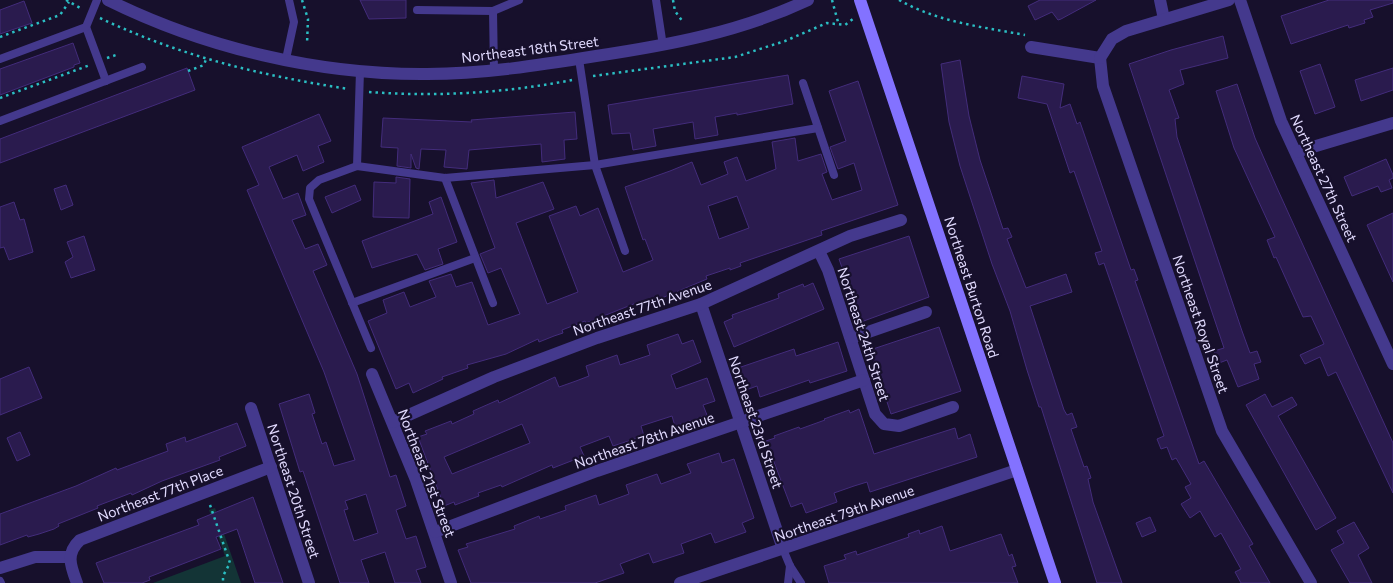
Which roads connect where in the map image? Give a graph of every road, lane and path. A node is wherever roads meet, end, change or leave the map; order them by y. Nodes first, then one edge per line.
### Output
1 (97, 0) edge
2 (108, 0) edge
3 (289, 0) edge
4 (519, 0) edge
5 (656, 0) edge
6 (673, 0) edge
7 (808, 0) edge
8 (832, 0) edge
9 (860, 0) edge
10 (900, 0) edge
11 (1160, 0) edge
12 (1230, 0) edge
13 (1240, 0) edge
14 (69, 2) dead end
15 (418, 10) dead end
16 (493, 11) junction
17 (1164, 19) junction
18 (682, 22) dead end
19 (838, 22) dead end
20 (86, 27) junction
21 (0, 37) edge
22 (663, 46) junction
23 (1031, 47) joint
24 (119, 54) dead end
25 (1100, 58) junction
26 (0, 59) edge
27 (206, 59) dead end
28 (579, 59) junction
29 (286, 60) junction
30 (99, 61) junction
31 (142, 67) dead end
32 (188, 71) dead end
33 (360, 71) junction
34 (494, 71) junction
35 (106, 81) junction
36 (803, 83) dead end
37 (0, 98) edge
38 (0, 121) edge
39 (1393, 123) edge
40 (818, 128) junction
41 (1296, 152) junction
42 (595, 165) junction
43 (357, 166) junction
44 (834, 175) dead end
45 (445, 178) junction
46 (901, 220) dead end
47 (624, 251) dead end
48 (819, 251) junction
49 (475, 258) junction
50 (352, 303) junction
51 (493, 304) dead end
52 (701, 304) junction
53 (926, 312) dead end
54 (851, 338) junction
55 (371, 348) dead end
56 (1393, 364) edge
57 (372, 374) dead end
58 (864, 380) junction
59 (953, 406) dead end
60 (251, 408) dead end
61 (393, 422) junction
62 (741, 422) junction
63 (271, 467) junction
64 (1017, 470) junction
65 (205, 492) junction
66 (434, 532) junction
67 (783, 549) junction
68 (70, 557) junction
69 (790, 566) junction
70 (0, 568) edge
71 (77, 583) edge
72 (223, 583) edge
73 (309, 583) edge
74 (451, 583) edge
75 (680, 583) edge
76 (788, 583) edge
77 (801, 583) edge
78 (1055, 583) edge
79 (1311, 583) edge

1 - 20 lane
2 - 29 street, Northeast 18th Street
3 - 29 lane
4 - 16 lane
5 - 22 lane
6 - 18 path
7 - 22 street, Northeast 18th Street
8 - 19 path
9 - 64 main road, Northeast Burton Road
10 - 23 path
11 - 17 street
12 - 17 street
13 - 41 street, Northeast 27th Street
14 - 21 path
15 - 16 lane
16 - 34 lane
17 - 25 street
20 - 26 lane
20 - 30 lane
22 - 28 street, Northeast 18th Street
23 - 25 street
24 - 30 path
25 - 79 street, Northeast Royal Street
27 - 32 path
28 - 34 street, Northeast 18th Street
28 - 42 lane
29 - 33 street, Northeast 18th Street
30 - 35 lane
30 - 37 path
31 - 35 lane
33 - 34 street, Northeast 18th Street
33 - 43 lane
35 - 38 lane
36 - 40 lane
39 - 41 street
40 - 42 lane
40 - 44 lane
41 - 56 street, Northeast 27th Street
42 - 45 lane
42 - 47 lane
43 - 45 lane
43 - 50 lane
45 - 49 lane
46 - 48 street, Northeast 77th Avenue
48 - 52 street, Northeast 77th Avenue
48 - 54 street, Northeast 24th Street
49 - 50 lane
49 - 51 lane
50 - 55 lane
52 - 61 street, Northeast 77th Avenue
52 - 62 street, Northeast 23rd Street
53 - 54 street
54 - 58 street, Northeast 24th Street
57 - 61 street, Northeast 21st Street
58 - 59 street, Northeast 24th Street
58 - 62 street, Northeast 78th Avenue
60 - 63 street, Northeast 20th Street
61 - 66 street, Northeast 21st Street
62 - 66 street, Northeast 78th Avenue
62 - 67 street, Northeast 23rd Street
63 - 65 street, Northeast 77th Place
63 - 73 street, Northeast 20th Street
64 - 67 street, Northeast 79th Avenue
64 - 78 main road, Northeast Burton Road
65 - 68 street, Northeast 77th Place
65 - 72 path
66 - 74 street, Northeast 21st Street
67 - 69 lane
67 - 75 street, Northeast 79th Avenue
68 - 70 street
68 - 71 street
69 - 76 lane
69 - 77 lane

